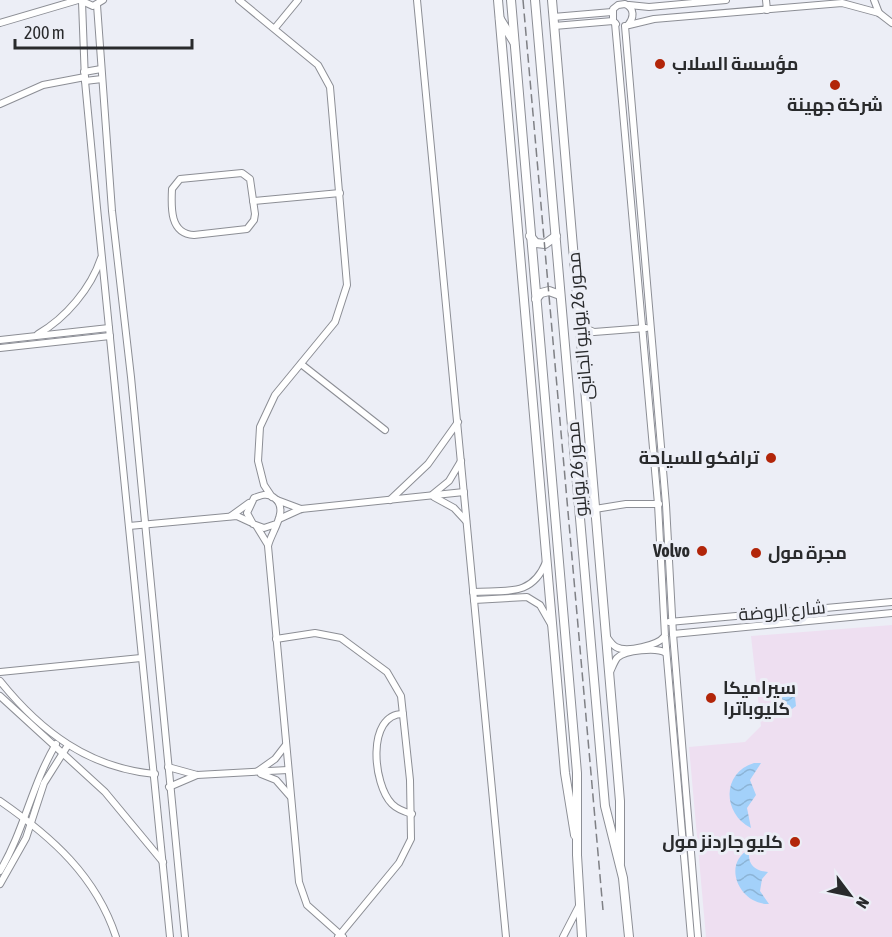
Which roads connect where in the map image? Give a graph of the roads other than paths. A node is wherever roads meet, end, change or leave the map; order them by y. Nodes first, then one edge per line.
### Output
1 (239, 0) edge
2 (297, 0) edge
3 (417, 0) edge
4 (498, 0) edge
5 (511, 0) edge
6 (535, 0) edge
7 (542, 0) edge
8 (552, 0) edge
9 (726, 0) edge
10 (766, 0) edge
11 (874, 0) edge
12 (80, 1) edge
13 (719, 1) edge
14 (102, 2) edge
15 (626, 3) edge
16 (613, 6) edge
17 (648, 7) junction
18 (766, 10) junction
19 (879, 13) junction
20 (720, 14) junction
21 (554, 17) junction
22 (500, 19) junction
23 (537, 19) junction
24 (650, 20) junction
25 (614, 22) junction
26 (0, 23) edge
27 (892, 23) edge
28 (554, 26) junction
29 (627, 26) junction
30 (275, 28) junction
31 (514, 43) junction
32 (101, 69) junction
33 (85, 77) junction
34 (102, 79) junction
35 (0, 104) edge
36 (633, 130) junction
37 (623, 131) junction
38 (340, 193) junction
39 (111, 194) junction
40 (96, 195) junction
41 (254, 201) junction
42 (641, 220) junction
43 (633, 221) junction
44 (634, 233) junction
45 (642, 233) junction
46 (530, 236) junction
47 (556, 236) junction
48 (102, 254) junction
49 (560, 295) junction
50 (536, 299) junction
51 (641, 315) junction
52 (650, 315) junction
53 (579, 326) junction
54 (109, 328) junction
55 (651, 328) junction
56 (642, 329) junction
57 (35, 336) junction
58 (110, 336) junction
59 (0, 340) edge
60 (0, 348) edge
61 (301, 364) junction
62 (649, 410) junction
63 (658, 410) junction
64 (458, 422) junction
65 (659, 429) junction
66 (385, 430) dead end
67 (651, 430) junction
68 (135, 431) junction
69 (120, 432) junction
70 (461, 461) junction
71 (262, 478) junction
72 (464, 492) junction
73 (431, 496) junction
74 (275, 498) junction
75 (253, 499) junction
76 (390, 500) junction
77 (657, 504) junction
78 (666, 505) junction
79 (301, 509) junction
80 (595, 509) junction
81 (228, 519) junction
82 (277, 522) junction
83 (467, 522) junction
84 (143, 524) junction
85 (255, 525) junction
86 (129, 526) junction
87 (268, 546) junction
88 (546, 561) junction
89 (526, 588) junction
90 (473, 592) junction
91 (487, 595) junction
92 (527, 597) junction
93 (474, 600) junction
94 (892, 602) edge
95 (892, 613) edge
96 (676, 620) junction
97 (664, 625) junction
98 (552, 626) junction
99 (673, 634) junction
100 (681, 634) junction
101 (606, 636) junction
102 (665, 636) junction
103 (276, 639) junction
104 (666, 653) junction
105 (141, 658) junction
106 (0, 672) edge
107 (609, 673) junction
108 (0, 681) edge
109 (0, 696) edge
110 (403, 714) junction
111 (60, 739) junction
112 (68, 745) junction
113 (285, 746) junction
114 (54, 747) junction
115 (683, 751) junction
116 (675, 752) junction
117 (61, 753) junction
118 (168, 767) junction
119 (288, 770) junction
120 (255, 772) junction
121 (155, 774) junction
122 (197, 775) junction
123 (169, 787) junction
124 (291, 797) junction
125 (0, 801) edge
126 (412, 814) junction
127 (27, 819) junction
128 (576, 838) junction
129 (163, 862) junction
130 (620, 868) junction
131 (0, 871) edge
132 (0, 884) edge
133 (579, 906) junction
134 (182, 907) junction
135 (167, 908) junction
136 (694, 929) junction
137 (340, 936) edge
138 (116, 937) edge
139 (170, 937) edge
140 (184, 937) edge
141 (506, 937) edge
142 (562, 937) edge
143 (582, 937) edge
144 (629, 937) edge
145 (691, 937) edge
146 (698, 937) edge

1 - 30 street
2 - 30 street
3 - 64 street
4 - 22 main road
5 - 31 highway, محور 26 يوليو
6 - 23 highway, محور 26 يوليو
7 - 23 highway
8 - 21 main road, محور 26 يوليو الجانبى
9 - 13 street
10 - 18 street
11 - 19 street
12 - 14 street
12 - 26 street
12 - 33 street
13 - 17 street
13 - 20 street
14 - 32 street
15 - 16 street
15 - 17 street
15 - 29 street
16 - 21 street
16 - 25 street
17 - 24 street
18 - 19 street
18 - 20 street
19 - 27 street
20 - 24 street
21 - 28 main road, محور 26 يوليو الجانبى
22 - 31 highway
22 - 88 main road
23 - 47 highway, محور 26 يوليو
24 - 29 street
25 - 28 street
25 - 29 street
25 - 37 street
28 - 53 main road, محور 26 يوليو الجانبى
29 - 36 street
30 - 38 street
31 - 46 highway, محور 26 يوليو
32 - 33 street
32 - 34 street
33 - 34 street
33 - 35 street
33 - 40 street
34 - 39 street
36 - 37 street
36 - 42 street
37 - 43 street
38 - 41 street
38 - 61 street
39 - 40 street
39 - 68 street
40 - 48 street
41 - 41 street
42 - 43 street
42 - 45 street
43 - 44 street
44 - 45 street
44 - 51 street
45 - 52 street
46 - 47 highway
46 - 50 highway, محور 26 يوليو
47 - 49 highway, محور 26 يوليو
48 - 54 street
48 - 57 street
49 - 50 highway
49 - 130 highway, محور 26 يوليو
50 - 128 highway, محور 26 يوليو
51 - 52 street
51 - 56 street
52 - 55 street
53 - 56 street
53 - 80 main road, محور 26 يوليو الجانبى
54 - 57 street
54 - 58 street
55 - 56 street
55 - 63 street
56 - 62 street
57 - 59 street
58 - 60 street
58 - 69 street
61 - 66 street
61 - 71 street
62 - 63 street
62 - 67 street
63 - 65 street
64 - 70 street
64 - 76 street
65 - 67 street
65 - 78 street
67 - 77 street
68 - 69 street
68 - 84 street
69 - 86 street
70 - 72 street
70 - 73 street
71 - 74 street
71 - 75 street
72 - 73 street
72 - 83 street
73 - 76 street
73 - 83 street
74 - 75 street
74 - 79 street
74 - 82 street
75 - 81 street
75 - 85 street
76 - 79 street
77 - 78 street
77 - 80 street
77 - 97 street
78 - 96 street
79 - 82 street
80 - 101 main road, محور 26 يوليو الجانبى
81 - 84 street
81 - 85 street
82 - 85 street
82 - 87 street
83 - 90 street
84 - 86 street
84 - 118 street
85 - 87 street
86 - 105 street
87 - 103 street
88 - 89 street
88 - 98 main road
89 - 91 street
89 - 92 street
90 - 91 street
90 - 93 street
91 - 92 street
91 - 93 street
92 - 98 street
93 - 141 street
94 - 96 street, شارع الروضة
95 - 100 street, شارع الروضة
96 - 97 street
96 - 99 street
96 - 100 street
97 - 102 street
98 - 128 main road
99 - 100 street, شارع الروضة
99 - 115 street
101 - 102 street
101 - 107 main road, محور 26 يوليو الجانبى
102 - 104 street
103 - 110 street
103 - 113 street
104 - 107 street
104 - 116 street
105 - 106 street
105 - 121 street
107 - 130 main road, محور 26 يوليو الجانبى
108 - 111 street
109 - 114 street
110 - 126 street
110 - 126 street
111 - 112 street
111 - 114 street
112 - 117 street
112 - 121 street
113 - 119 street
113 - 120 street
114 - 117 street
114 - 127 street
115 - 116 street
115 - 136 street
116 - 136 street
117 - 127 street
117 - 129 street
118 - 122 street
118 - 123 street
119 - 120 street
119 - 124 street
120 - 122 street
120 - 124 street
121 - 129 street
122 - 123 street
123 - 134 street
124 - 137 street
125 - 127 street
126 - 137 street
127 - 131 street
127 - 132 street
127 - 138 street
128 - 133 highway, محور 26 يوليو
129 - 135 street
130 - 144 highway, محور 26 يوليو
133 - 142 street
133 - 143 highway, محور 26 يوليو
134 - 135 street
134 - 140 street
135 - 139 street
136 - 145 street
136 - 146 street

